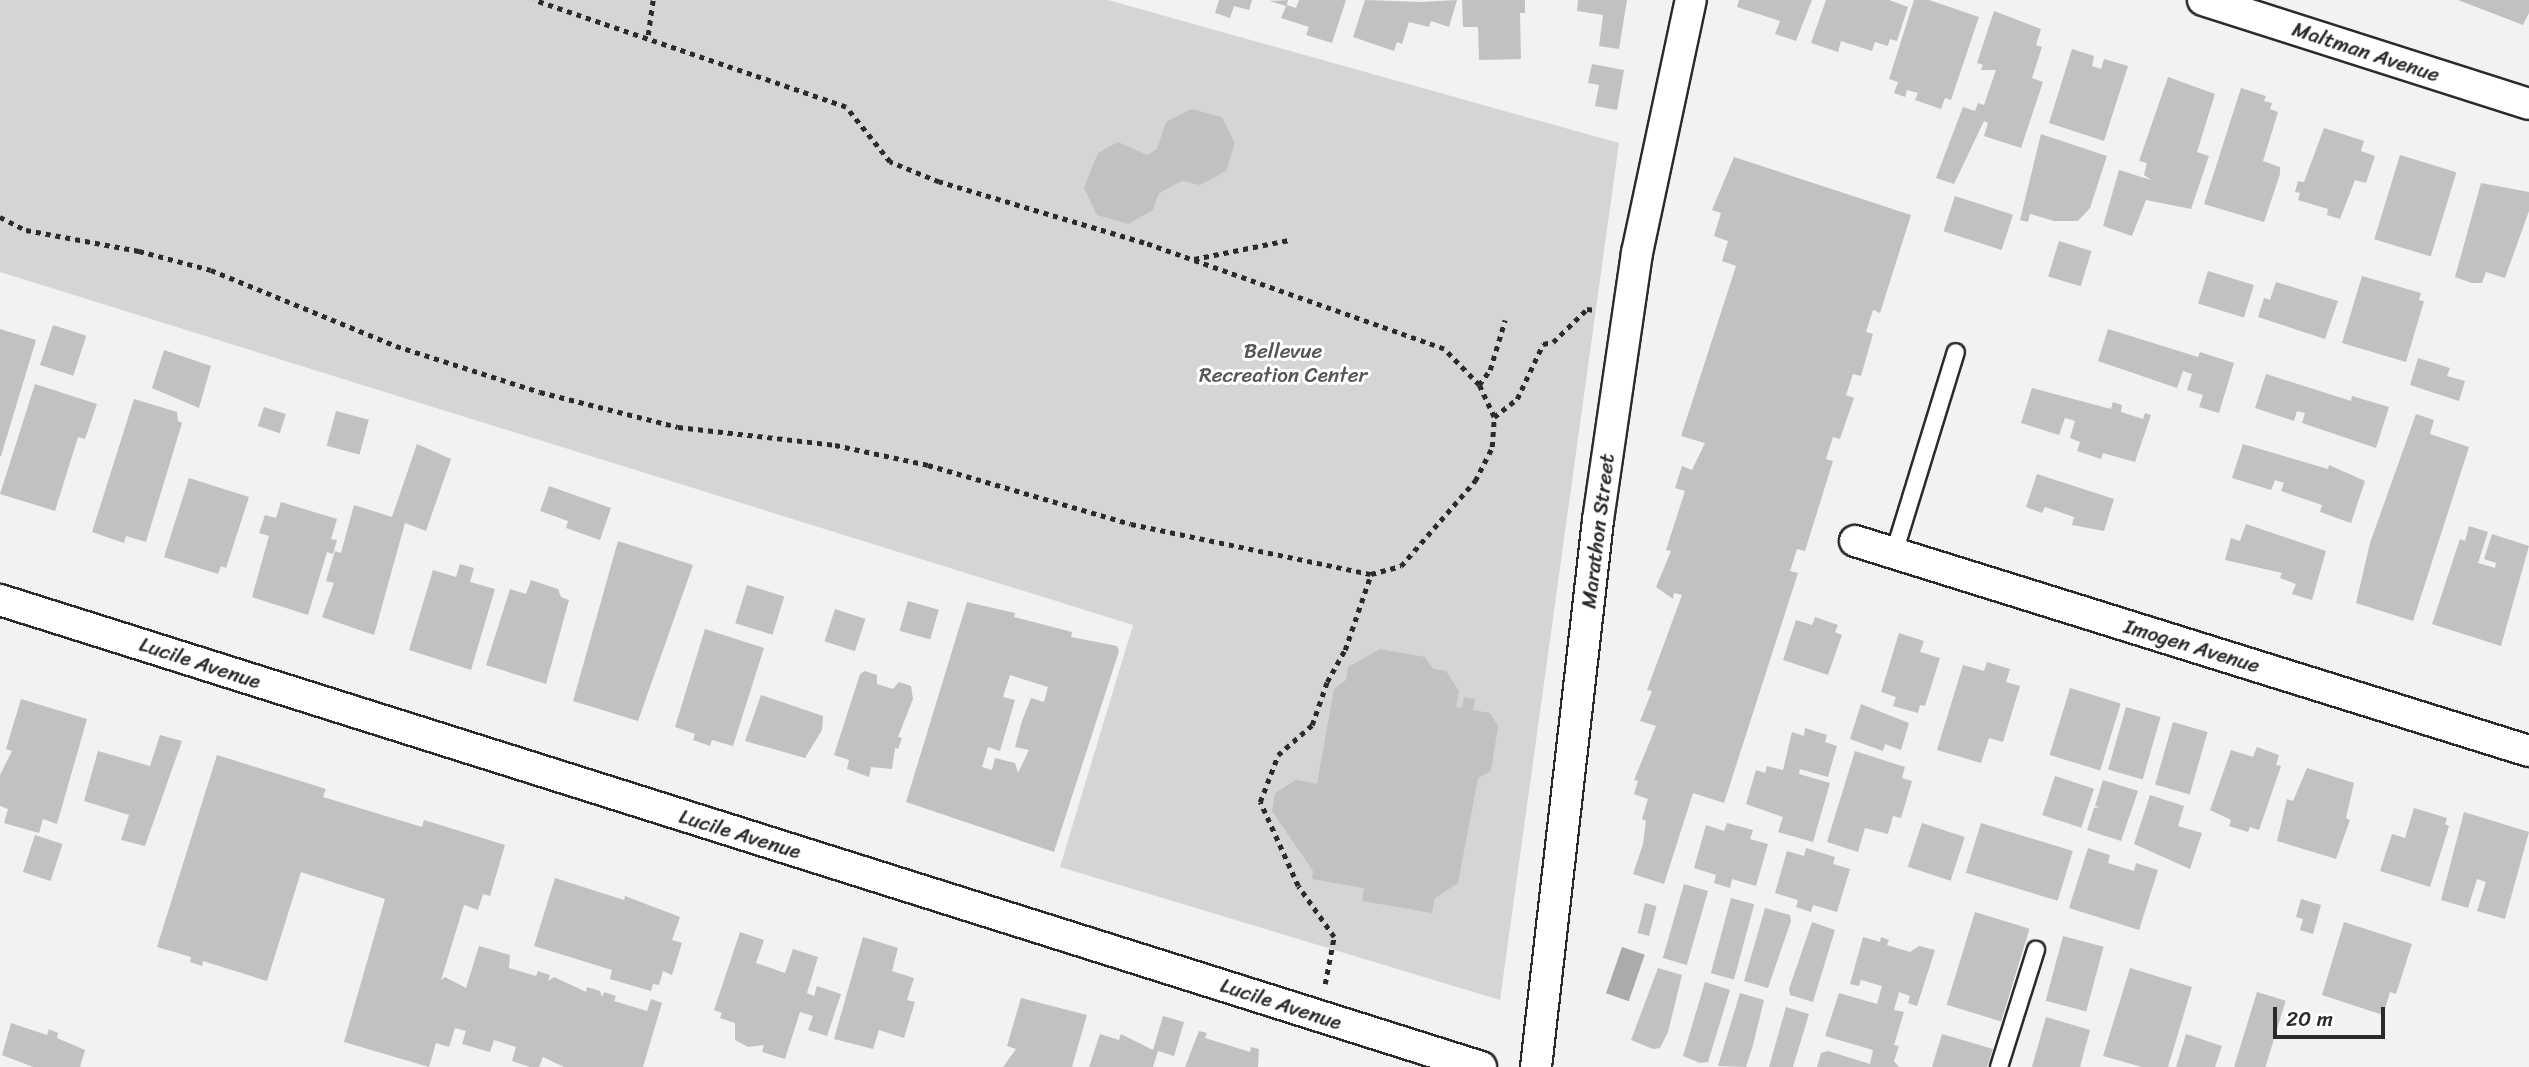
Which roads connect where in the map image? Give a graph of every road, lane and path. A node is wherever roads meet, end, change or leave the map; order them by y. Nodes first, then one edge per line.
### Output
1 (534, 0) edge
2 (653, 0) edge
3 (1691, 0) edge
4 (2203, 0) edge
5 (648, 36) junction
6 (2529, 104) edge
7 (0, 217) edge
8 (1289, 240) dead end
9 (1193, 260) junction
10 (1629, 313) junction
11 (1505, 320) dead end
12 (1956, 352) dead end
13 (1479, 386) junction
14 (1494, 417) junction
15 (1855, 541) dead end
16 (1894, 553) junction
17 (1371, 574) junction
18 (0, 600) edge
19 (2528, 749) edge
20 (2036, 950) dead end
21 (1315, 1014) junction
22 (1481, 1067) edge
23 (1536, 1067) edge
24 (1999, 1067) edge

1 - 5 path
2 - 5 path
3 - 10 street, Marathon Street
4 - 6 street, Maltman Avenue
5 - 9 path
7 - 17 path
8 - 9 path
9 - 13 path
10 - 14 path
10 - 23 street, Marathon Street
11 - 13 path
12 - 16 lane
13 - 14 path
14 - 17 path
15 - 16 street, Imogen Avenue
16 - 19 street, Imogen Avenue
17 - 21 path
18 - 21 street, Lucile Avenue
20 - 24 lane
21 - 22 street, Lucile Avenue

